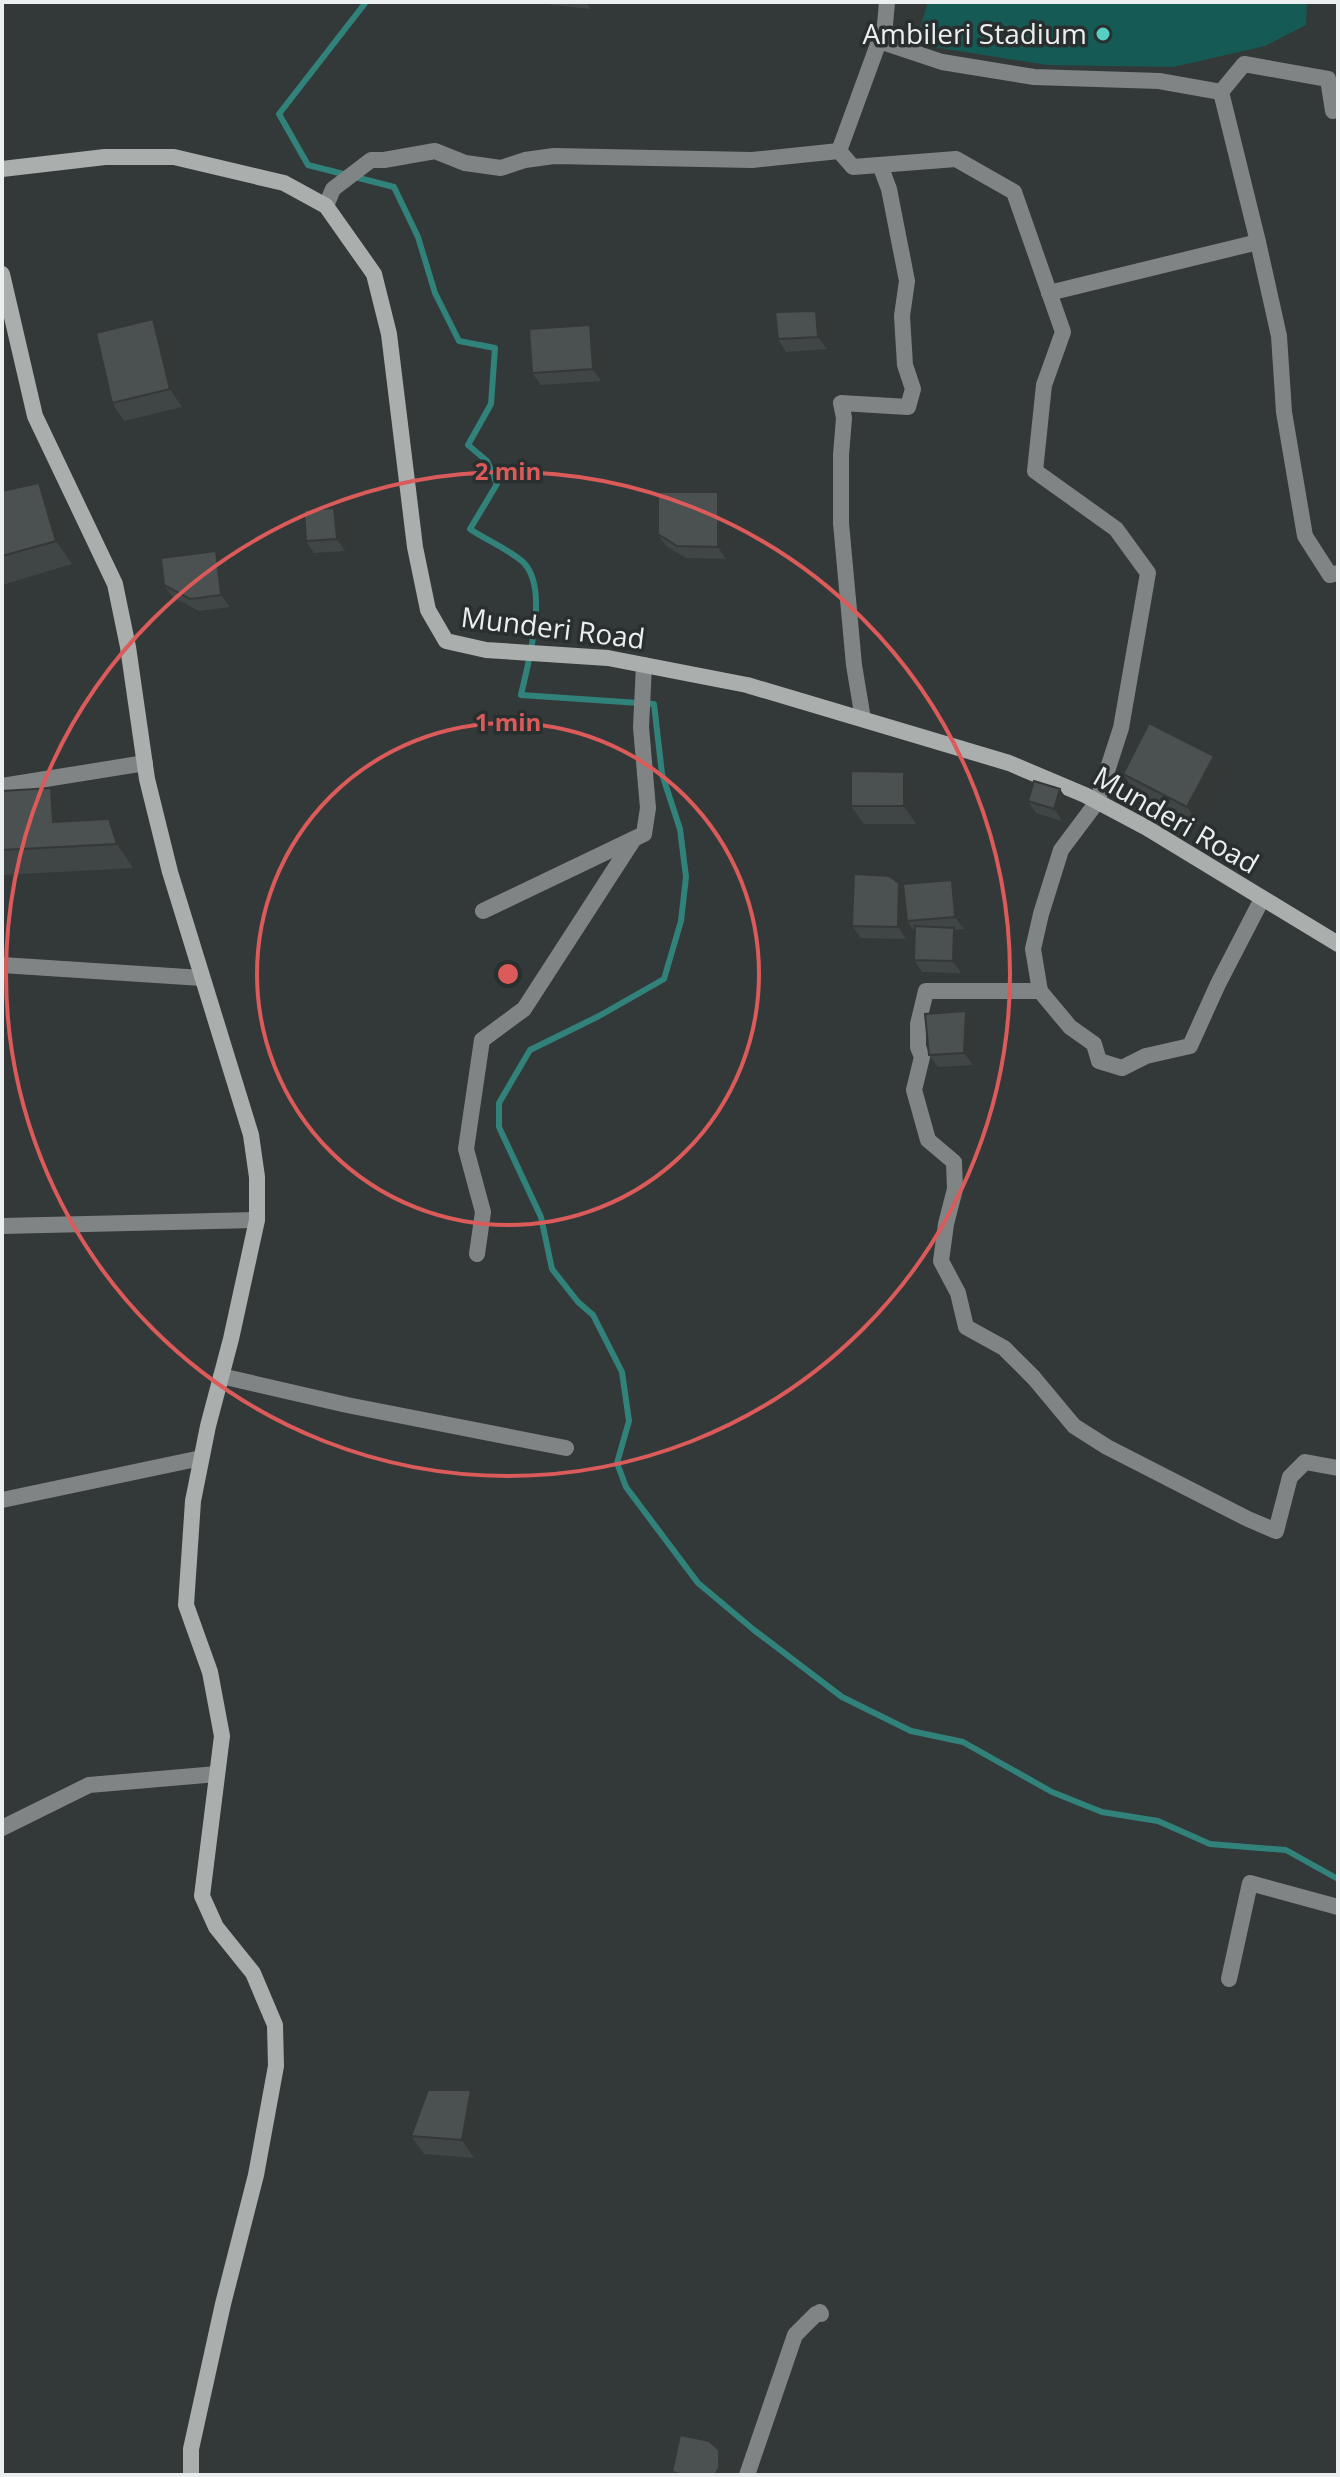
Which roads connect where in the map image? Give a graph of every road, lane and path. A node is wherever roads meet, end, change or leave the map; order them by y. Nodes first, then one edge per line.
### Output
1 (887, 2) edge
2 (879, 41) junction
3 (1221, 92) junction
4 (1338, 110) edge
5 (839, 151) junction
6 (880, 165) junction
7 (2, 169) edge
8 (326, 206) junction
9 (1258, 242) junction
10 (2, 274) edge
11 (1049, 293) junction
12 (1338, 573) edge
13 (644, 665) junction
14 (863, 719) junction
15 (145, 763) junction
16 (2, 786) edge
17 (1097, 802) junction
18 (634, 839) junction
19 (1262, 899) junction
20 (483, 911) dead end
21 (1338, 944) edge
22 (2, 965) edge
23 (202, 978) junction
24 (1040, 991) junction
25 (257, 1220) junction
26 (2, 1226) edge
27 (477, 1254) dead end
28 (221, 1376) junction
29 (566, 1448) dead end
30 (201, 1458) junction
31 (1338, 1468) edge
32 (2, 1500) edge
33 (217, 1774) junction
34 (2, 1828) edge
35 (1338, 1907) edge
36 (1229, 1979) dead end
37 (820, 2312) dead end
38 (191, 2475) edge
39 (747, 2475) edge

1 - 2 street
2 - 3 street
2 - 5 street
3 - 4 street
3 - 9 street
5 - 6 street
5 - 8 street
6 - 11 street
6 - 14 street
7 - 8 main road, Munderi Road
8 - 13 main road, Munderi Road
9 - 11 street
9 - 12 street
10 - 15 main road
11 - 17 street
13 - 14 main road, Munderi Road
13 - 18 street
14 - 17 main road, Munderi Road
15 - 16 street
15 - 23 main road
17 - 19 main road, Munderi Road
17 - 24 street
18 - 20 street
18 - 27 street
19 - 21 main road, Munderi Road
19 - 24 street
22 - 23 street
23 - 25 main road
24 - 31 street
25 - 26 street
25 - 28 main road
28 - 29 street
28 - 30 main road
30 - 32 street
30 - 33 main road
33 - 34 street
33 - 38 main road
35 - 36 street
37 - 39 street

